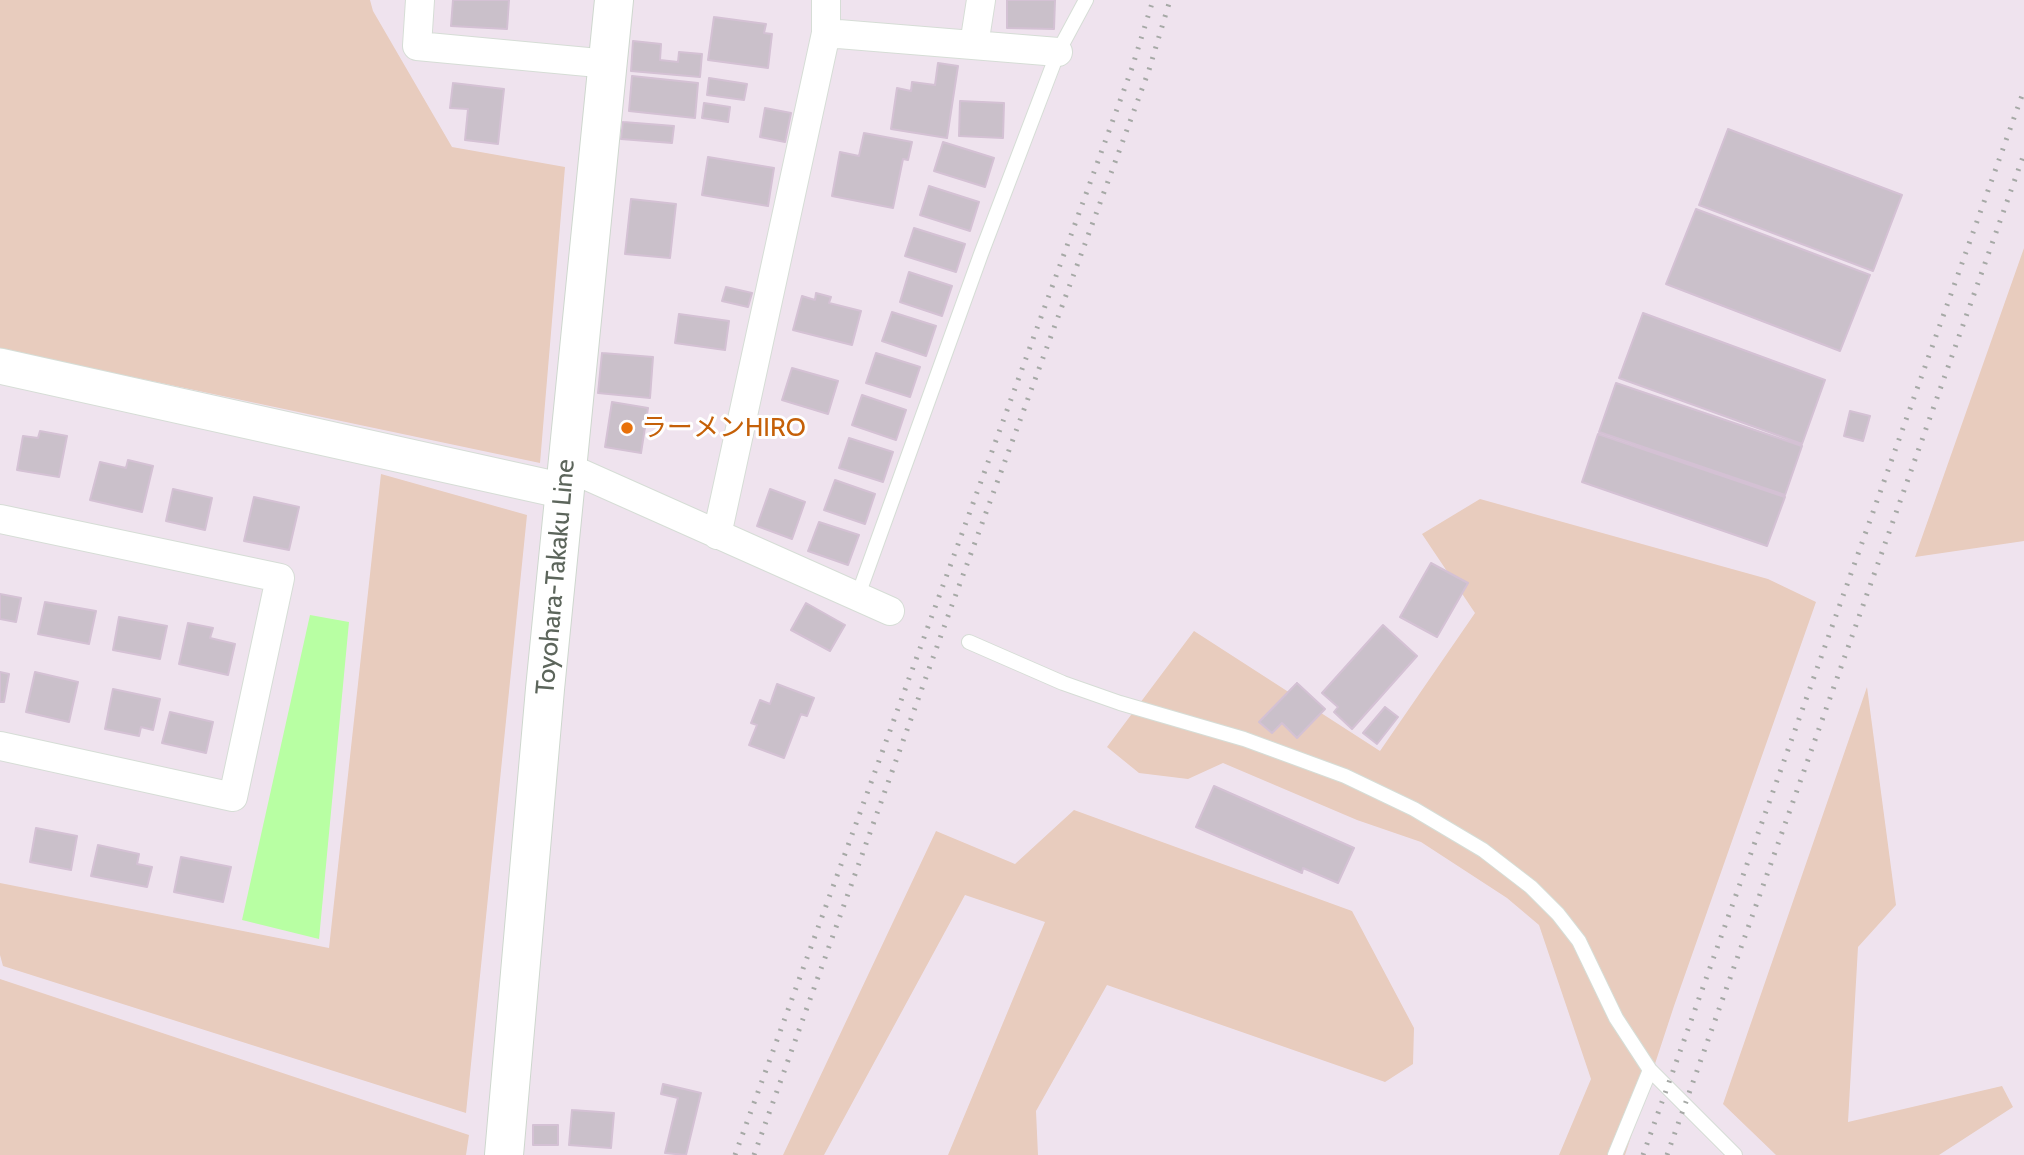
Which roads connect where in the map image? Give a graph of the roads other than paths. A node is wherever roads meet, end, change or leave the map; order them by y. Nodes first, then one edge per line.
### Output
1 (420, 0) edge
2 (614, 0) edge
3 (826, 0) edge
4 (981, 0) edge
5 (1086, 0) edge
6 (826, 33) junction
7 (974, 46) junction
8 (1058, 52) junction
9 (609, 64) junction
10 (0, 366) edge
11 (565, 479) junction
12 (0, 519) edge
13 (717, 535) junction
14 (857, 598) junction
15 (890, 611) dead end
16 (969, 642) dead end
17 (0, 747) edge
18 (1650, 1070) junction
19 (504, 1155) edge
20 (1615, 1155) edge
21 (1735, 1155) edge

1 - 9 street
2 - 9 main road, Toyohara-Takaku Line
3 - 6 street
4 - 7 street
5 - 8 lane
6 - 7 street
6 - 13 street
7 - 8 street
8 - 14 lane
9 - 11 main road, Toyohara-Takaku Line
10 - 11 street
11 - 13 street
11 - 19 main road, Toyohara-Takaku Line
12 - 17 street
13 - 14 street
14 - 15 street
16 - 18 lane
18 - 20 lane
18 - 21 lane

